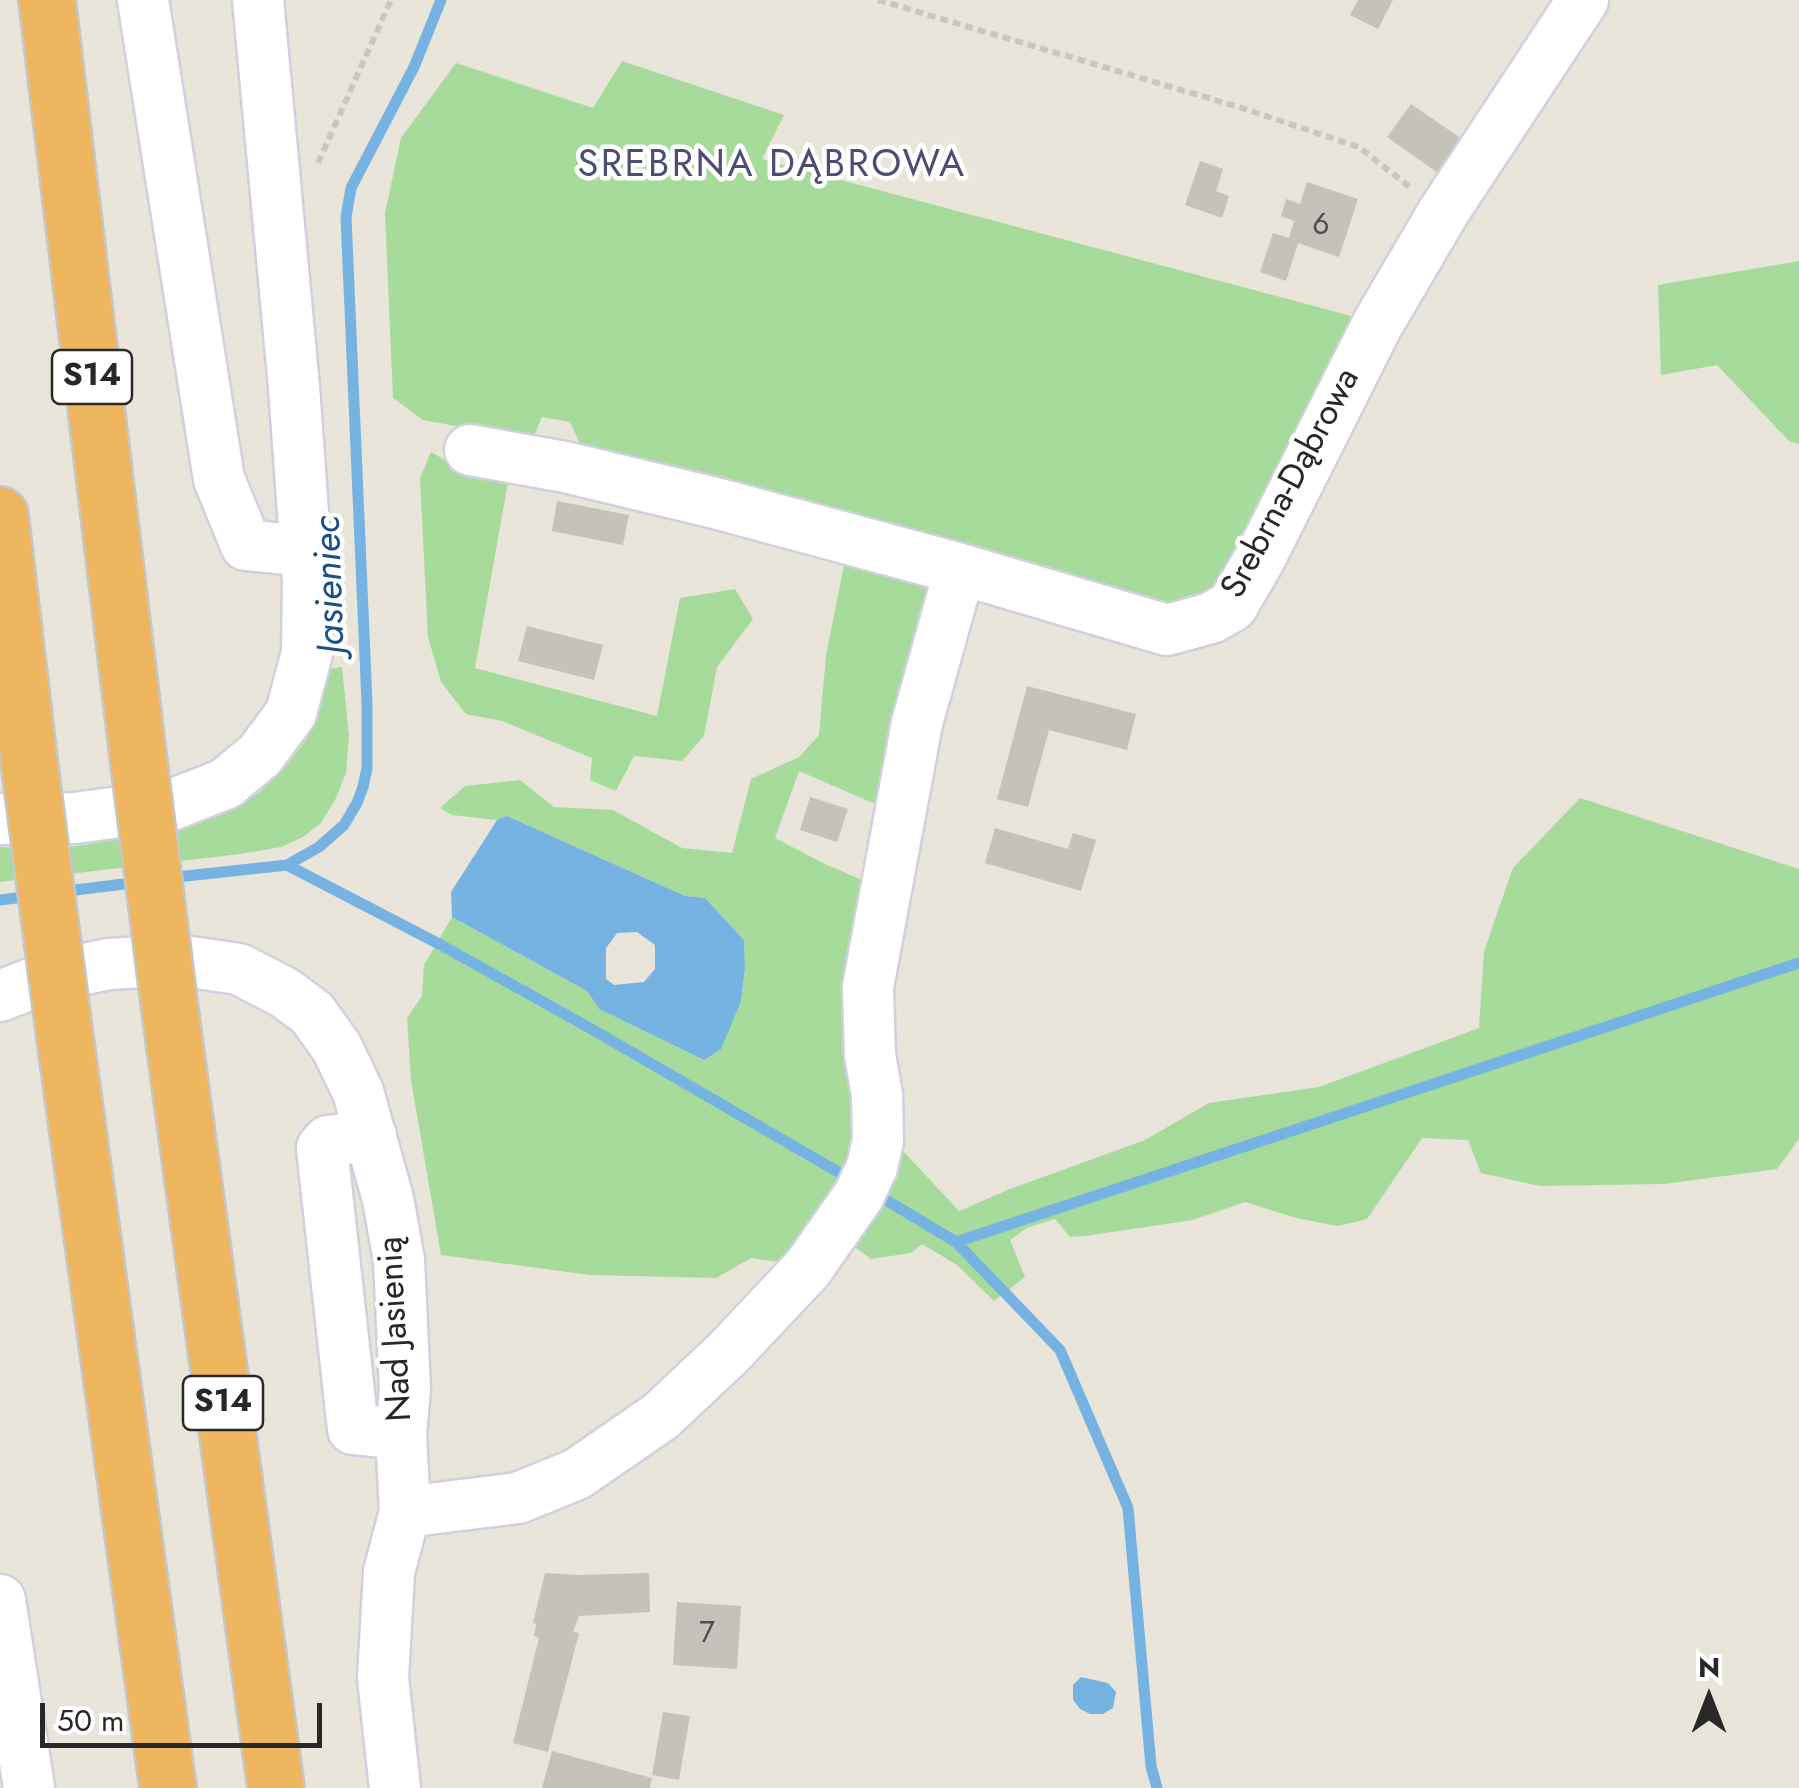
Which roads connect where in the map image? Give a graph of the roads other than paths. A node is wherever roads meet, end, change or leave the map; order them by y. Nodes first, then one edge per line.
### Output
1 (47, 0) edge
2 (143, 0) edge
3 (258, 0) edge
4 (1583, 0) edge
5 (470, 450) dead end
6 (0, 516) edge
7 (305, 551) junction
8 (960, 568) junction
9 (0, 819) edge
10 (0, 996) edge
11 (405, 1512) junction
12 (0, 1600) edge
13 (28, 1788) edge
14 (168, 1788) edge
15 (276, 1788) edge
16 (395, 1788) edge

1 - 15 highway, S14, bridge
2 - 7 street
3 - 7 street
4 - 8 street, Srebrna-Dąbrowa
5 - 8 street, Srebrna-Dąbrowa
6 - 14 highway, bridge
7 - 9 street
8 - 11 street
10 - 11 street, Nad Jasienią
11 - 16 street, Nad Jasienią
12 - 13 street

